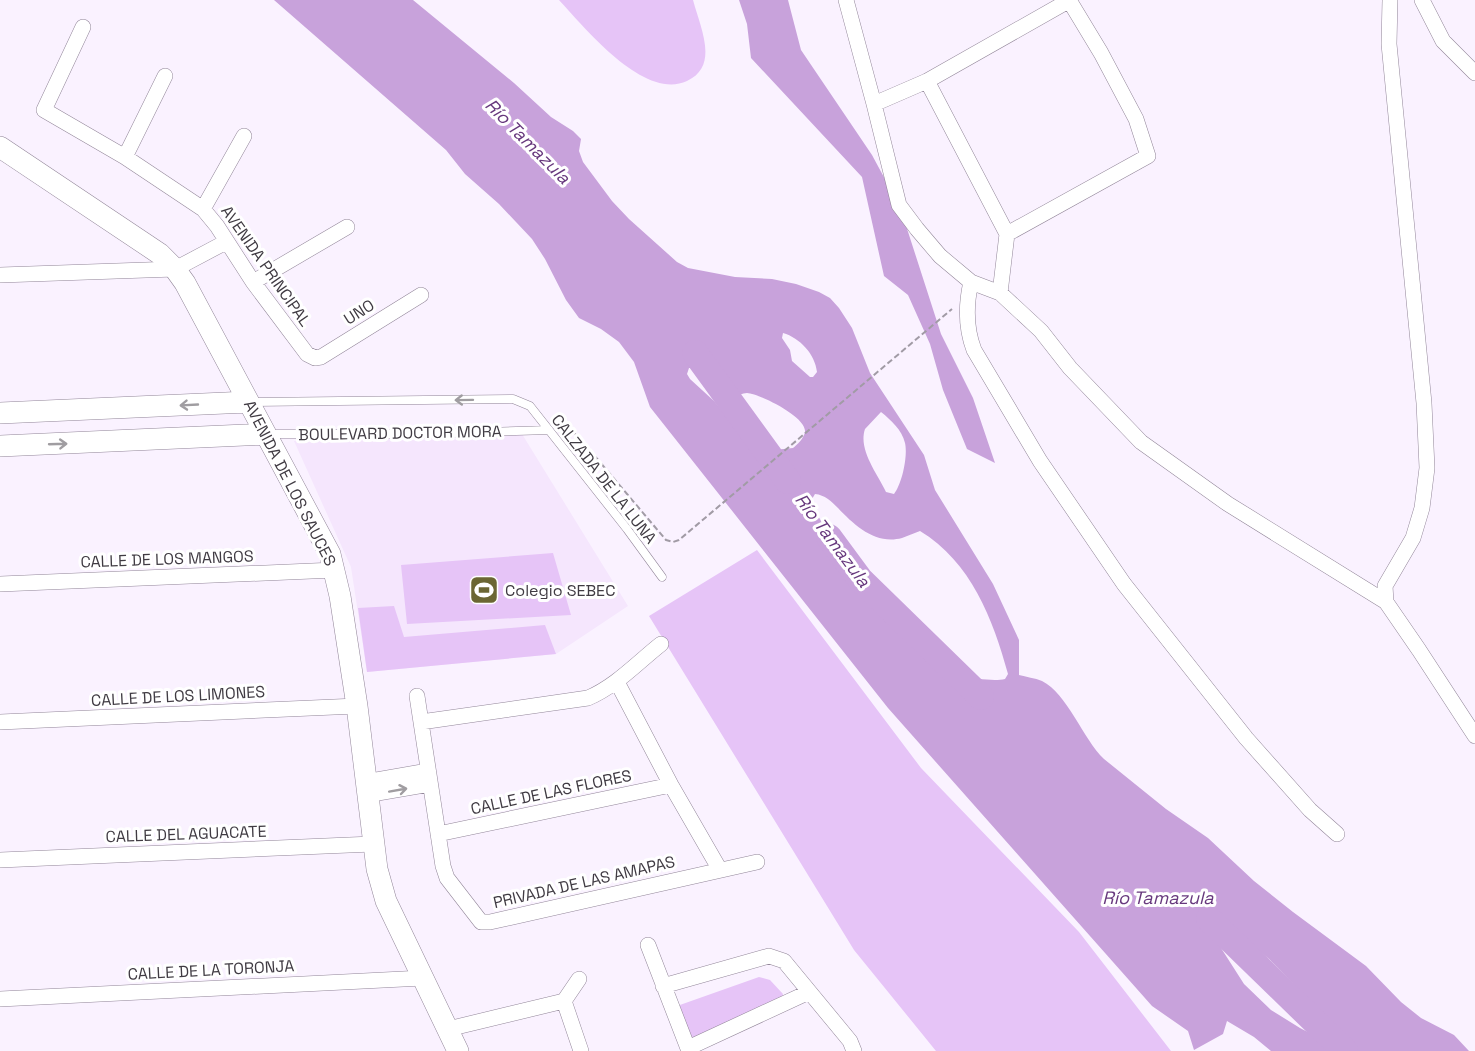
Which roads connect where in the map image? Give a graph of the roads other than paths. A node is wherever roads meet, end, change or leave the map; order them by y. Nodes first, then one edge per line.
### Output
1 (846, 0) edge
2 (1070, 0) edge
3 (1390, 0) edge
4 (1422, 0) edge
5 (83, 27) dead end
6 (1475, 74) edge
7 (165, 76) dead end
8 (927, 81) junction
9 (874, 104) junction
10 (244, 136) dead end
11 (0, 147) edge
12 (125, 157) junction
13 (203, 209) junction
14 (347, 227) dead end
15 (1007, 234) junction
16 (226, 242) junction
17 (175, 269) junction
18 (0, 275) edge
19 (253, 282) junction
20 (971, 282) junction
21 (1000, 293) junction
22 (421, 295) dead end
23 (315, 358) joint
24 (522, 401) joint
25 (248, 402) junction
26 (0, 413) edge
27 (549, 430) junction
28 (265, 434) junction
29 (0, 446) edge
30 (335, 570) junction
31 (662, 577) dead end
32 (0, 584) edge
33 (1386, 602) junction
34 (661, 644) dead end
35 (617, 682) junction
36 (417, 696) dead end
37 (357, 706) junction
38 (0, 722) edge
39 (421, 722) junction
40 (1475, 736) edge
41 (429, 778) junction
42 (671, 785) junction
43 (366, 788) junction
44 (438, 834) junction
45 (1337, 834) dead end
46 (373, 844) junction
47 (0, 860) edge
48 (757, 861) dead end
49 (720, 870) junction
50 (648, 945) dead end
51 (423, 978) junction
52 (579, 979) dead end
53 (663, 986) junction
54 (809, 992) junction
55 (0, 999) edge
56 (564, 1001) junction
57 (448, 1029) junction
58 (689, 1049) edge
59 (458, 1051) edge
60 (581, 1051) edge
61 (854, 1051) edge

1 - 9 street
2 - 8 street
2 - 15 street
3 - 33 street
4 - 6 street
5 - 12 street, AVENIDA PRINCIPAL
7 - 12 street
8 - 9 street
8 - 15 street
9 - 20 street
10 - 13 street
11 - 17 street, AVENIDA DE LOS SAUCES
12 - 13 street, AVENIDA PRINCIPAL
13 - 16 street, AVENIDA PRINCIPAL
14 - 19 street
15 - 21 street
16 - 17 street
16 - 19 street, AVENIDA PRINCIPAL
17 - 18 street
17 - 25 street, AVENIDA DE LOS SAUCES
19 - 23 street, AVENIDA PRINCIPAL
20 - 21 street
20 - 45 street
21 - 33 street
22 - 23 street, UNO
24 -> 25 lane, BOULEVARD DOCTOR MORA
24 - 27 lane, CALZADA DE LA LUNA
25 -> 26 street, BOULEVARD DOCTOR MORA
25 - 28 street, AVENIDA DE LOS SAUCES
27 - 28 lane, BOULEVARD DOCTOR MORA
27 - 31 lane, CALZADA DE LA LUNA
29 -> 28 street, BOULEVARD DOCTOR MORA
28 - 30 street, AVENIDA DE LOS SAUCES
30 - 32 street, CALLE DE LOS MANGOS
30 - 37 street, AVENIDA DE LOS SAUCES
33 - 40 street
34 - 35 street
35 - 39 street
35 - 42 street
36 - 39 street
37 - 38 street, CALLE DE LOS LIMONES
37 - 43 street, AVENIDA DE LOS SAUCES
39 - 41 street
41 - 43 street
41 - 44 street
42 - 44 street, CALLE DE LAS FLORES
42 - 49 street
43 - 46 street, AVENIDA DE LOS SAUCES
44 - 49 street, PRIVADA DE LAS AMAPAS
46 - 47 street, CALLE DEL AGUACATE
46 - 51 street, AVENIDA DE LOS SAUCES
48 - 49 street, PRIVADA DE LAS AMAPAS
50 - 53 street
51 - 55 street, CALLE DE LA TORONJA
51 - 57 street, AVENIDA DE LOS SAUCES
52 - 56 street
53 - 54 street
53 - 58 street
54 - 58 street
54 - 61 street
56 - 57 street
56 - 60 street
57 - 59 street, AVENIDA DE LOS SAUCES

